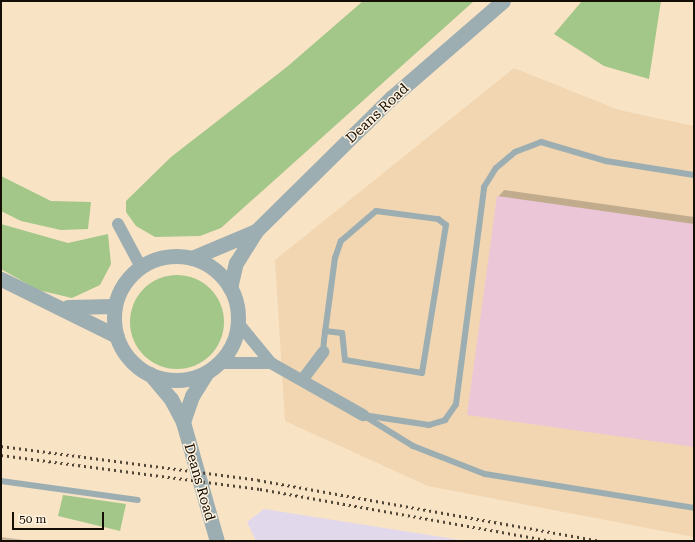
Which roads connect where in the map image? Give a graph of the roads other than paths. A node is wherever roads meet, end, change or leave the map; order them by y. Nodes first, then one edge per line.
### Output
1 (503, 1) edge
2 (694, 175) edge
3 (118, 224) dead end
4 (256, 231) junction
5 (192, 258) junction
6 (141, 267) junction
7 (1, 279) edge
8 (230, 288) junction
9 (57, 306) junction
10 (115, 306) junction
11 (238, 323) junction
12 (325, 331) junction
13 (116, 336) junction
14 (323, 352) joint
15 (219, 363) junction
16 (271, 363) junction
17 (207, 372) junction
18 (150, 374) junction
19 (303, 379) junction
20 (362, 415) junction
21 (183, 422) junction
22 (1, 481) edge
23 (138, 500) dead end
24 (694, 508) edge
25 (217, 541) edge

1 - 4 street, Deans Road
2 - 20 lane
3 - 6 street
4 - 5 street, Deans Road
4 - 8 street, Deans Road
5 - 6 street
5 - 8 street
6 - 10 street
7 - 9 street
8 - 11 street
9 - 10 street
9 - 13 street
10 - 13 street
11 - 15 street
11 - 16 street
12 - 12 lane
12 - 14 lane
13 - 18 street
14 - 19 street
15 - 16 street
15 - 17 street
16 - 19 street
17 - 18 street
17 - 21 street
18 - 21 street, Deans Road
19 - 20 street
20 - 24 lane
21 - 25 street, Deans Road
22 - 23 lane

